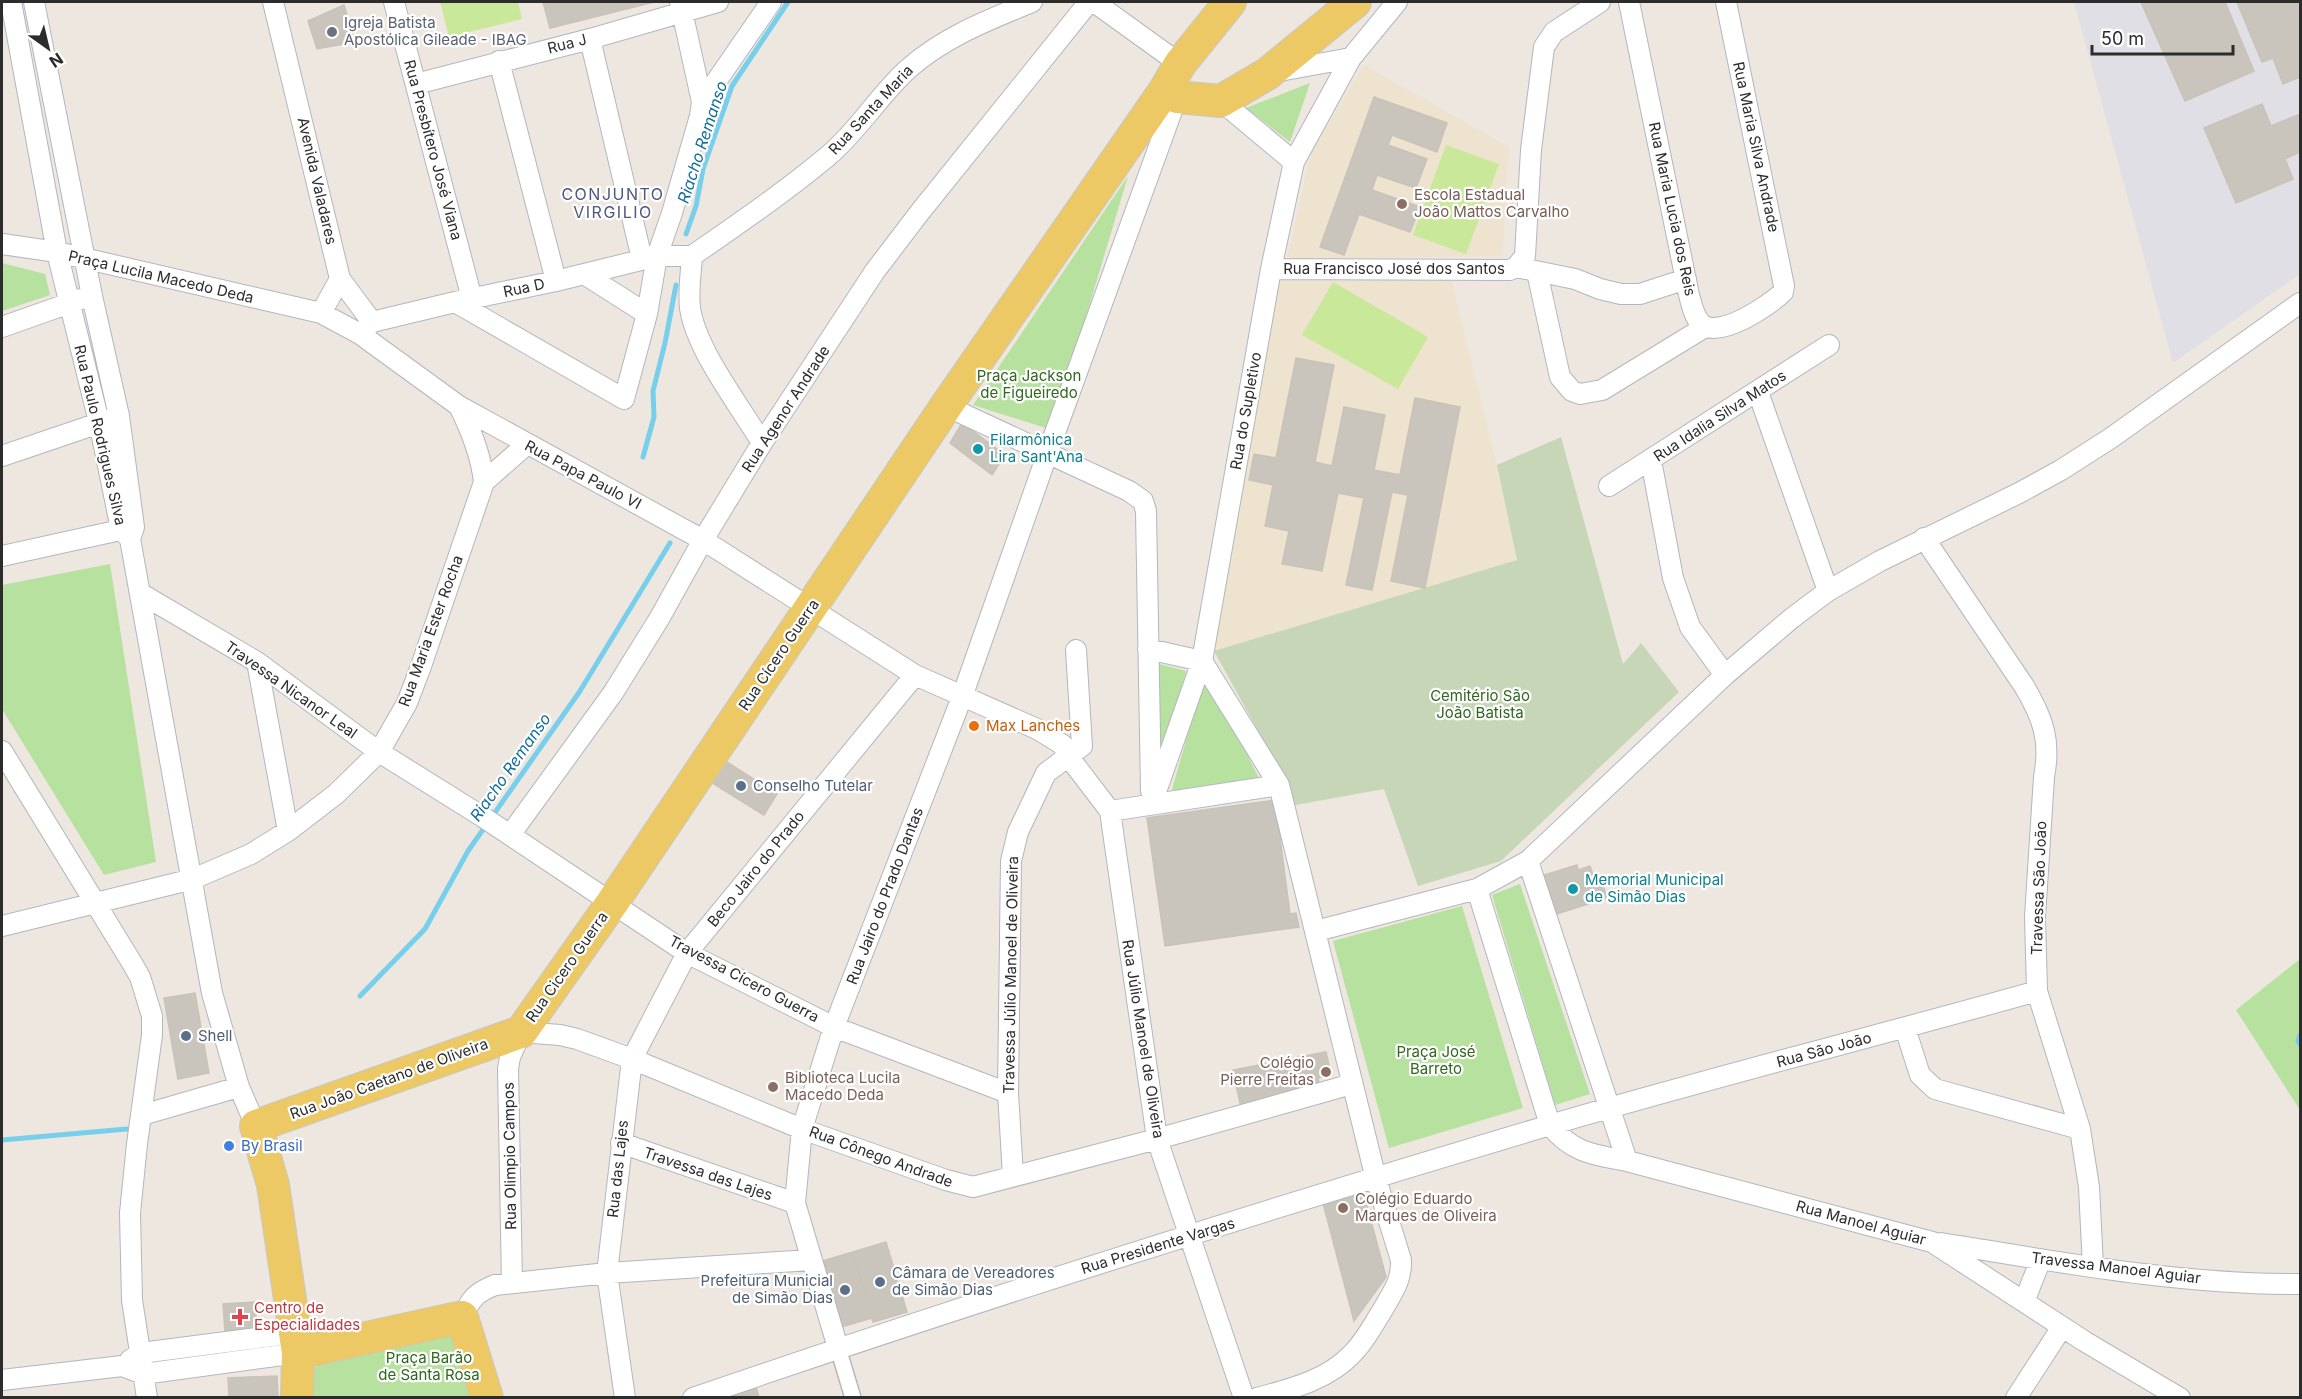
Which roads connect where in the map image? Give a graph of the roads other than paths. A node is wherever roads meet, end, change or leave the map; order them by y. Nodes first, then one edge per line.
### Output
1 (11, 2) edge
2 (34, 2) edge
3 (273, 2) edge
4 (394, 2) edge
5 (718, 2) edge
6 (771, 2) edge
7 (1032, 2) edge
8 (1089, 2) edge
9 (1094, 2) edge
10 (1230, 2) edge
11 (1355, 2) edge
12 (1398, 2) edge
13 (1600, 2) edge
14 (1629, 2) edge
15 (1726, 2) edge
16 (681, 7) edge
17 (590, 39) junction
18 (1351, 58) junction
19 (499, 61) junction
20 (1267, 74) junction
21 (50, 83) junction
22 (416, 84) junction
23 (1174, 84) junction
24 (28, 93) junction
25 (1221, 101) junction
26 (702, 102) junction
27 (1294, 162) junction
28 (2, 244) edge
29 (57, 252) junction
30 (692, 256) junction
31 (650, 257) junction
32 (84, 259) junction
33 (1516, 267) junction
34 (1271, 269) junction
35 (1537, 272) junction
36 (584, 274) junction
37 (340, 279) junction
38 (1686, 279) junction
39 (556, 281) junction
40 (92, 296) junction
41 (463, 301) junction
42 (69, 303) junction
43 (2301, 303) edge
44 (321, 313) junction
45 (647, 314) junction
46 (2, 327) edge
47 (1705, 327) junction
48 (366, 328) junction
49 (1829, 345) dead end
50 (1758, 392) junction
51 (459, 406) junction
52 (946, 406) junction
53 (119, 416) junction
54 (99, 422) junction
55 (762, 443) junction
56 (527, 444) junction
57 (1048, 452) junction
58 (2, 456) edge
59 (1651, 460) junction
60 (484, 482) junction
61 (1609, 486) dead end
62 (128, 532) junction
63 (1924, 538) junction
64 (703, 540) junction
65 (2, 556) edge
66 (1828, 591) junction
67 (140, 593) junction
68 (810, 609) junction
69 (1148, 649) junction
70 (1076, 650) dead end
71 (1202, 661) junction
72 (257, 662) junction
73 (915, 675) junction
74 (1725, 675) junction
75 (962, 697) junction
76 (2, 751) edge
77 (379, 752) junction
78 (1068, 756) junction
79 (1279, 784) junction
80 (1152, 802) junction
81 (1110, 811) junction
82 (498, 826) junction
83 (288, 831) junction
84 (1528, 861) junction
85 (193, 879) junction
86 (1477, 889) junction
87 (94, 902) junction
88 (612, 903) junction
89 (2, 926) edge
90 (1316, 931) junction
91 (687, 952) junction
92 (2037, 991) junction
93 (834, 1027) junction
94 (1905, 1028) junction
95 (521, 1032) junction
96 (632, 1059) junction
97 (1352, 1084) junction
98 (239, 1087) junction
99 (1008, 1093) junction
100 (1611, 1108) junction
101 (142, 1115) junction
102 (1550, 1125) junction
103 (256, 1126) junction
104 (802, 1129) junction
105 (2080, 1129) junction
106 (1157, 1139) junction
107 (621, 1143) junction
108 (1627, 1161) junction
109 (1013, 1176) junction
110 (1376, 1179) junction
111 (795, 1203) junction
112 (1189, 1236) junction
113 (1932, 1242) junction
114 (2040, 1259) junction
115 (811, 1260) junction
116 (2093, 1267) junction
117 (607, 1273) junction
118 (512, 1283) junction
119 (2301, 1284) edge
120 (2024, 1302) junction
121 (462, 1317) junction
122 (2062, 1327) junction
123 (296, 1343) junction
124 (838, 1348) junction
125 (141, 1353) junction
126 (122, 1366) junction
127 (143, 1374) junction
128 (2, 1380) edge
129 (147, 1398) edge
130 (297, 1398) edge
131 (487, 1398) edge
132 (625, 1398) edge
133 (693, 1398) edge
134 (853, 1398) edge
135 (1245, 1398) edge
136 (1257, 1398) edge
137 (2016, 1398) edge
138 (2180, 1398) edge

1 - 24 street, Rua Paulo Rodrigues Silva
2 - 21 street, Rua Paulo Rodrigues Silva
3 - 37 street, Avenida Valadares
4 - 22 street, Rua Presbítero José Viana
5 - 16 street, Rua J
6 - 26 street
7 - 30 street, Rua Santa Maria
8 - 55 street, Rua Agenor Andrade
9 - 23 street
10 - 23 main road
11 - 20 main road
12 - 18 street, Rua do Supletivo
13 - 33 street
14 - 38 street, Rua Maria Lucia dos Reis
15 - 47 street, Rua Maria Silva Andrade
16 - 17 street, Rua J
16 - 26 street
17 - 19 street, Rua J
17 - 31 street
18 - 20 street
18 - 27 street, Rua do Supletivo
19 - 22 street, Rua J
19 - 39 street
20 - 25 main road
21 - 24 street
21 - 32 street, Rua Paulo Rodrigues Silva
22 - 41 street, Rua Presbítero José Viana
23 - 25 main road
23 - 52 main road
23 - 57 street
24 - 29 street, Rua Paulo Rodrigues Silva
25 - 27 street
26 - 31 street
27 - 34 street, Rua do Supletivo
28 - 29 street, Praça Lucila Macedo Deda
29 - 32 street, Praça Lucila Macedo Deda
29 - 42 street, Rua Paulo Rodrigues Silva
30 - 31 street, Rua D
30 - 55 street
31 - 36 street, Rua D
31 - 45 street
32 - 40 street, Rua Paulo Rodrigues Silva
32 - 44 street, Praça Lucila Macedo Deda
33 - 34 street, Rua Francisco José dos Santos
33 - 35 street, Rua Francisco José dos Santos
34 - 71 street, Rua do Supletivo
35 - 38 street, Rua Francisco José dos Santos
35 - 47 street
36 - 39 street, Rua D
36 - 45 street
37 - 44 street
37 - 48 street
38 - 47 street, Rua Maria Lucia dos Reis
39 - 41 street, Rua D
40 - 42 street
40 - 53 street, Rua Paulo Rodrigues Silva
41 - 45 street
41 - 48 street, Rua D
42 - 46 street
42 - 54 street, Rua Paulo Rodrigues Silva
43 - 63 street
44 - 48 street
48 - 51 street, Rua Papa Paulo VI
49 - 50 street, Rua Idalia Silva Matos
50 - 59 street, Rua Idalia Silva Matos
50 - 66 street
51 - 56 street, Rua Papa Paulo VI
51 - 60 street
52 - 57 street
52 - 68 main road, Rua Cícero Guerra
53 - 54 street
53 - 62 street, Rua Paulo Rodrigues Silva
54 - 58 street
54 - 62 street, Rua Paulo Rodrigues Silva
55 - 64 street, Rua Agenor Andrade
56 - 60 street, Rua Maria Ester Rocha
56 - 64 street, Rua Papa Paulo VI
57 - 69 street
57 - 75 street, Rua Jairo do Prado Dantas
59 - 61 street, Rua Idalia Silva Matos
59 - 74 street
60 - 77 street, Rua Maria Ester Rocha
62 - 65 street
62 - 67 street
63 - 66 street
63 - 92 street, Travessa São João
64 - 68 street, Rua Papa Paulo VI
64 - 82 street, Rua Agenor Andrade
66 - 74 street
67 - 72 street, Travessa Nicanor Leal
67 - 85 street
68 - 73 street, Rua Papa Paulo VI
68 - 88 main road, Rua Cícero Guerra
69 - 71 street
69 - 80 street
70 - 78 street, Travessa Júlio Manoel de Oliveira
71 - 79 street
71 - 80 street, Rua do Supletivo
72 - 77 street, Travessa Nicanor Leal
72 - 83 street
73 - 75 street, Rua Papa Paulo VI
73 - 91 street, Beco Jairo do Prado
74 - 84 street
75 - 78 street
75 - 93 street, Rua Jairo do Prado Dantas
76 - 87 street
77 - 82 street, Travessa Nicanor Leal
77 - 83 street, Rua Maria Ester Rocha
78 - 81 street
78 - 99 street, Travessa Júlio Manoel de Oliveira
79 - 80 street
79 - 90 street
80 - 81 street
81 - 106 street, Rua Júlio Manoel de Oliveira
82 - 88 street, Travessa Cícero Guerra
83 - 85 street, Rua Maria Ester Rocha
84 - 86 street
84 - 100 street
85 - 87 street, Rua Maria Ester Rocha
85 - 98 street
86 - 90 street
86 - 102 street
87 - 89 street, Rua Maria Ester Rocha
87 - 101 street
88 - 91 street, Travessa Cícero Guerra
88 - 95 main road, Rua Cicero Guerra
90 - 97 street
91 - 93 street, Travessa Cícero Guerra
91 - 96 street, Rua das Lajes
92 - 94 street, Rua São João
92 - 105 street, Travessa São João
93 - 99 street, Travessa Cícero Guerra
93 - 104 street, Rua Jairo do Prado Dantas
94 - 100 street, Rua São João
94 - 105 street
95 - 96 street, Rua Cônego Andrade
95 - 103 main road, Rua João Caetano de Oliveira
95 - 118 street, Rua Olimpio Campos
96 - 104 street, Rua Cônego Andrade
96 - 107 street, Rua das Lajes
97 - 106 street, Rua Cônego Andrade
97 - 110 street
98 - 101 street
98 - 103 street
99 - 109 street, Travessa Júlio Manoel de Oliveira
100 - 102 street
100 - 108 street
101 - 125 street
102 - 108 street, Rua Manoel Aguiar
102 - 110 street
103 - 123 main road
104 - 109 street, Rua Cônego Andrade
104 - 111 street, Rua Jairo do Prado Dantas
105 - 116 street, Travessa São João
106 - 109 street, Rua Cônego Andrade
106 - 112 street, Rua Júlio Manoel de Oliveira
107 - 111 street, Travessa das Lajes
107 - 117 street, Rua das Lajes
108 - 113 street, Rua Manoel Aguiar
110 - 112 street, Rua Presidente Vargas
110 - 136 street
111 - 115 street, Rua Jairo do Prado Dantas
112 - 124 street, Rua Presidente Vargas
112 - 135 street, Rua Júlio Manoel de Oliveira
113 - 114 street, Travessa Manoel Aguiar
113 - 120 street, Rua Manoel Aguiar
114 - 116 street, Travessa Manoel Aguiar
114 - 120 street
115 - 117 street
115 - 124 street, Rua Jairo do Prado Dantas
116 - 119 street, Travessa Manoel Aguiar
117 - 118 street
117 - 132 street, Rua das Lajes
118 - 121 street
120 - 122 street, Rua Manoel Aguiar
121 - 123 main road
121 - 131 main road
122 - 137 street
122 - 138 street, Rua Manoel Aguiar
123 - 125 street
123 - 127 street
123 - 130 main road
124 - 133 street, Rua Presidente Vargas
124 - 134 street
125 - 126 street
125 - 127 street
126 - 127 street
126 - 128 street
127 - 129 street

